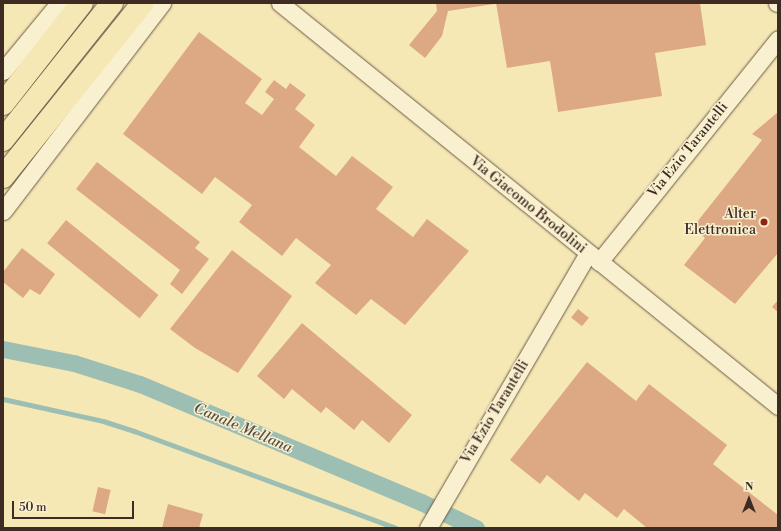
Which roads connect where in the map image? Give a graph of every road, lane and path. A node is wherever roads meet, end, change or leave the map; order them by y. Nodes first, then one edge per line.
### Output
1 (59, 3) edge
2 (82, 3) edge
3 (112, 3) edge
4 (280, 3) edge
5 (159, 4) edge
6 (778, 39) edge
7 (3, 71) edge
8 (3, 104) edge
9 (3, 140) edge
10 (3, 177) edge
11 (3, 211) edge
12 (593, 258) junction
13 (778, 406) edge
14 (428, 528) edge

1 - 7 street
2 - 8 highway
3 - 9 highway
4 - 12 street, Via Giacomo Brodolini
5 - 10 highway
5 - 11 street
6 - 12 street, Via Ezio Tarantelli
12 - 13 street, Via Giacomo Brodolini
12 - 14 street, Via Ezio Tarantelli

